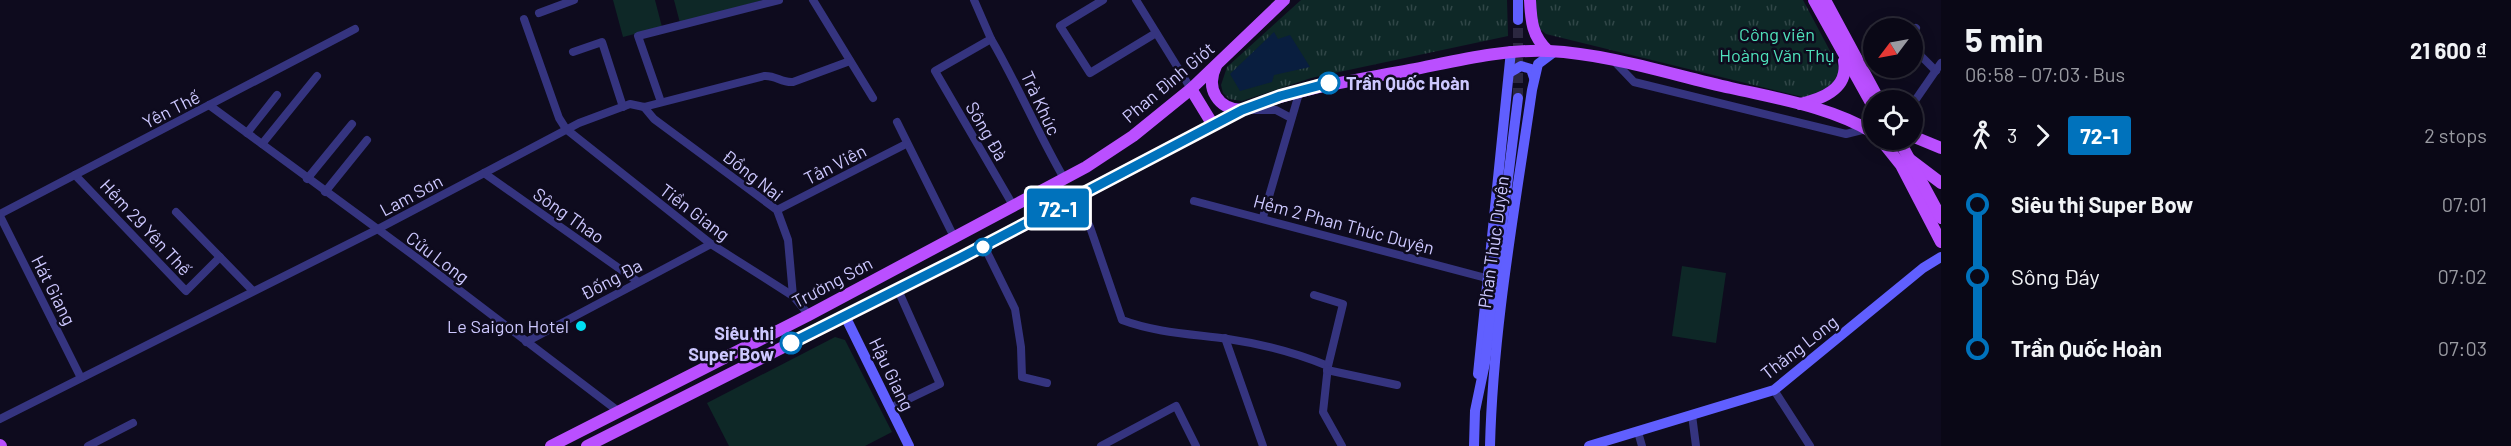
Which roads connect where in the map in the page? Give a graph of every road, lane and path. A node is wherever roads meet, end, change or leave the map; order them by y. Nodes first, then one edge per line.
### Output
1 (574, 0) edge
2 (779, 0) edge
3 (813, 0) edge
4 (974, 0) edge
5 (1103, 0) edge
6 (1136, 0) edge
7 (1284, 0) edge
8 (1518, 0) edge
9 (1530, 0) edge
10 (1814, 0) edge
11 (1825, 0) edge
12 (1835, 0) edge
13 (539, 13) dead end
14 (524, 19) dead end
15 (1518, 20) tunnel mouth
16 (355, 29) dead end
17 (1156, 33) junction
18 (992, 39) junction
19 (1511, 51) junction
20 (1551, 51) junction
21 (573, 52) dead end
22 (1923, 58) edge
23 (1844, 59) junction
24 (850, 61) junction
25 (1614, 62) junction
26 (1941, 63) edge
27 (1217, 65) junction
28 (1936, 71) junction
29 (1509, 73) junction
30 (317, 76) dead end
31 (1534, 78) junction
32 (1191, 89) junction
33 (1300, 90) junction
34 (1863, 90) edge
35 (1874, 90) edge
36 (1882, 90) edge
37 (1923, 90) edge
38 (277, 95) dead end
39 (873, 98) dead end
40 (1518, 98) tunnel mouth
41 (661, 102) junction
42 (1799, 104) junction
43 (209, 105) junction
44 (623, 107) junction
45 (644, 107) junction
46 (1242, 110) junction
47 (1292, 118) junction
48 (897, 122) dead end
49 (352, 124) dead end
50 (1213, 125) junction
51 (1863, 128) edge
52 (566, 129) junction
53 (1863, 132) edge
54 (247, 133) junction
55 (367, 140) dead end
56 (1923, 141) edge
57 (261, 144) junction
58 (906, 144) junction
59 (1941, 148) edge
60 (1890, 150) edge
61 (1896, 150) edge
62 (1904, 150) edge
63 (484, 173) junction
64 (75, 175) junction
65 (307, 179) junction
66 (1065, 180) junction
67 (1941, 183) edge
68 (325, 192) junction
69 (1076, 198) junction
70 (1194, 201) dead end
71 (1014, 207) junction
72 (777, 210) junction
73 (176, 212) dead end
74 (0, 215) edge
75 (1263, 217) junction
76 (1941, 218) edge
77 (376, 230) junction
78 (954, 237) junction
79 (1938, 237) edge
80 (711, 244) junction
81 (984, 246) junction
82 (220, 257) junction
83 (1941, 257) edge
84 (1486, 278) junction
85 (637, 281) junction
86 (898, 290) junction
87 (253, 291) junction
88 (1314, 295) dead end
89 (793, 296) junction
90 (809, 315) junction
91 (845, 316) junction
92 (1226, 338) junction
93 (526, 342) junction
94 (1328, 368) junction
95 (81, 378) junction
96 (1047, 383) dead end
97 (1397, 385) dead end
98 (1480, 386) junction
99 (1774, 390) junction
100 (890, 408) junction
101 (618, 411) junction
102 (1692, 415) junction
103 (0, 419) edge
104 (133, 423) dead end
105 (1638, 432) junction
106 (87, 446) edge
107 (551, 446) edge
108 (587, 446) edge
109 (909, 446) edge
110 (1101, 446) edge
111 (1196, 446) edge
112 (1263, 446) edge
113 (1342, 446) edge
114 (1474, 446) edge
115 (1490, 446) edge
116 (1589, 446) edge
117 (1642, 446) edge
118 (1696, 446) edge
119 (1810, 446) edge

1 - 13 street
2 - 41 street
3 - 24 street
4 - 18 street, Trà Khúc
5 - 17 street
6 - 17 street
7 - 27 main road, Phan Đình Giót
8 - 15 main road
9 - 20 main road
10 - 23 main road
11 - 35 main road
12 - 36 main road
14 - 52 street
16 - 43 street, Yên Thế
17 - 32 street
18 - 66 street, Trà Khúc
18 - 71 street, Sông Đà
19 - 20 main road
19 - 29 main road, Phan Thúc Duyện
19 - 33 main road
20 - 25 main road
20 - 31 main road, Phan Thúc Duyện
21 - 44 street
22 - 28 street
23 - 34 main road
23 - 42 main road
24 - 39 street
24 - 41 street, Lam Sơn
25 - 42 main road
25 - 53 street
26 - 28 street
27 - 32 main road, Phan Đình Giót
27 - 46 main road
28 - 37 street
29 - 31 main road
29 - 84 main road, Phan Thúc Duyện
30 - 57 street
31 - 115 main road, Phan Thúc Duyện
32 - 50 main road
32 - 66 main road, Phan Đình Giót
33 - 46 main road
33 - 47 street
38 - 54 street
40 - 98 main road
41 - 45 street, Lam Sơn
42 - 51 main road
43 - 54 street, Cửu Long
43 - 64 street, Yên Thế
44 - 45 street, Lam Sơn
44 - 52 street, Lam Sơn
45 - 72 street, Đồng Nai
46 - 47 street
46 - 50 main road
47 - 75 street
48 - 58 street
49 - 65 street
50 - 69 main road
52 - 63 street, Lam Sơn
52 - 80 street, Tiền Giang
54 - 57 street, Cửu Long
55 - 68 street
56 - 59 main road
57 - 65 street, Cửu Long
58 - 72 street, Tản Viên
58 - 78 street
60 - 79 main road
61 - 67 main road
62 - 76 main road, bridge
63 - 77 street, Lam Sơn
63 - 85 street, Sông Thao
64 - 74 street, Yên Thế
64 - 82 street, Hẻm 29 Yên Thế
65 - 68 street, Cửu Long
66 - 71 main road, Trường Sơn
68 - 77 street, Cửu Long
69 - 81 main road, Trường Sơn
69 - 92 street
70 - 75 street, Hẻm 2 Phan Thúc Duyện
71 - 78 main road, Trường Sơn
72 - 89 street, Đồng Nai
73 - 82 street
74 - 95 street, Hát Giang
75 - 84 street, Hẻm 2 Phan Thúc Duyện
76 - 79 main road
77 - 87 street, Lam Sơn
77 - 93 street, Cửu Long
78 - 90 main road, Trường Sơn
80 - 85 street, Đống Đa
80 - 89 street, Tiền Giang
81 - 86 main road, Trường Sơn
81 - 96 street
82 - 87 street
83 - 99 main road, Thăng Long
84 - 98 main road, Phan Thúc Duyện
85 - 93 street, Đống Đa
86 - 91 main road, Trường Sơn
86 - 100 street
87 - 95 street, Lam Sơn
88 - 94 street
89 - 90 street, Tiền Giang
90 - 101 main road, Trường Sơn
91 - 100 main road, Hậu Giang
91 - 108 main road, Trường Sơn
92 - 94 street
92 - 112 street
93 - 101 street, Cửu Long
94 - 97 street
94 - 113 street
95 - 103 street, Lam Sơn
98 - 114 main road, Phan Thúc Duyện
99 - 102 main road, Thăng Long
99 - 119 street
100 - 109 main road, Hậu Giang
101 - 107 main road, Trường Sơn
102 - 105 main road, Thăng Long
102 - 118 street
104 - 106 street
105 - 116 main road, Thăng Long
105 - 117 street
110 - 111 street

